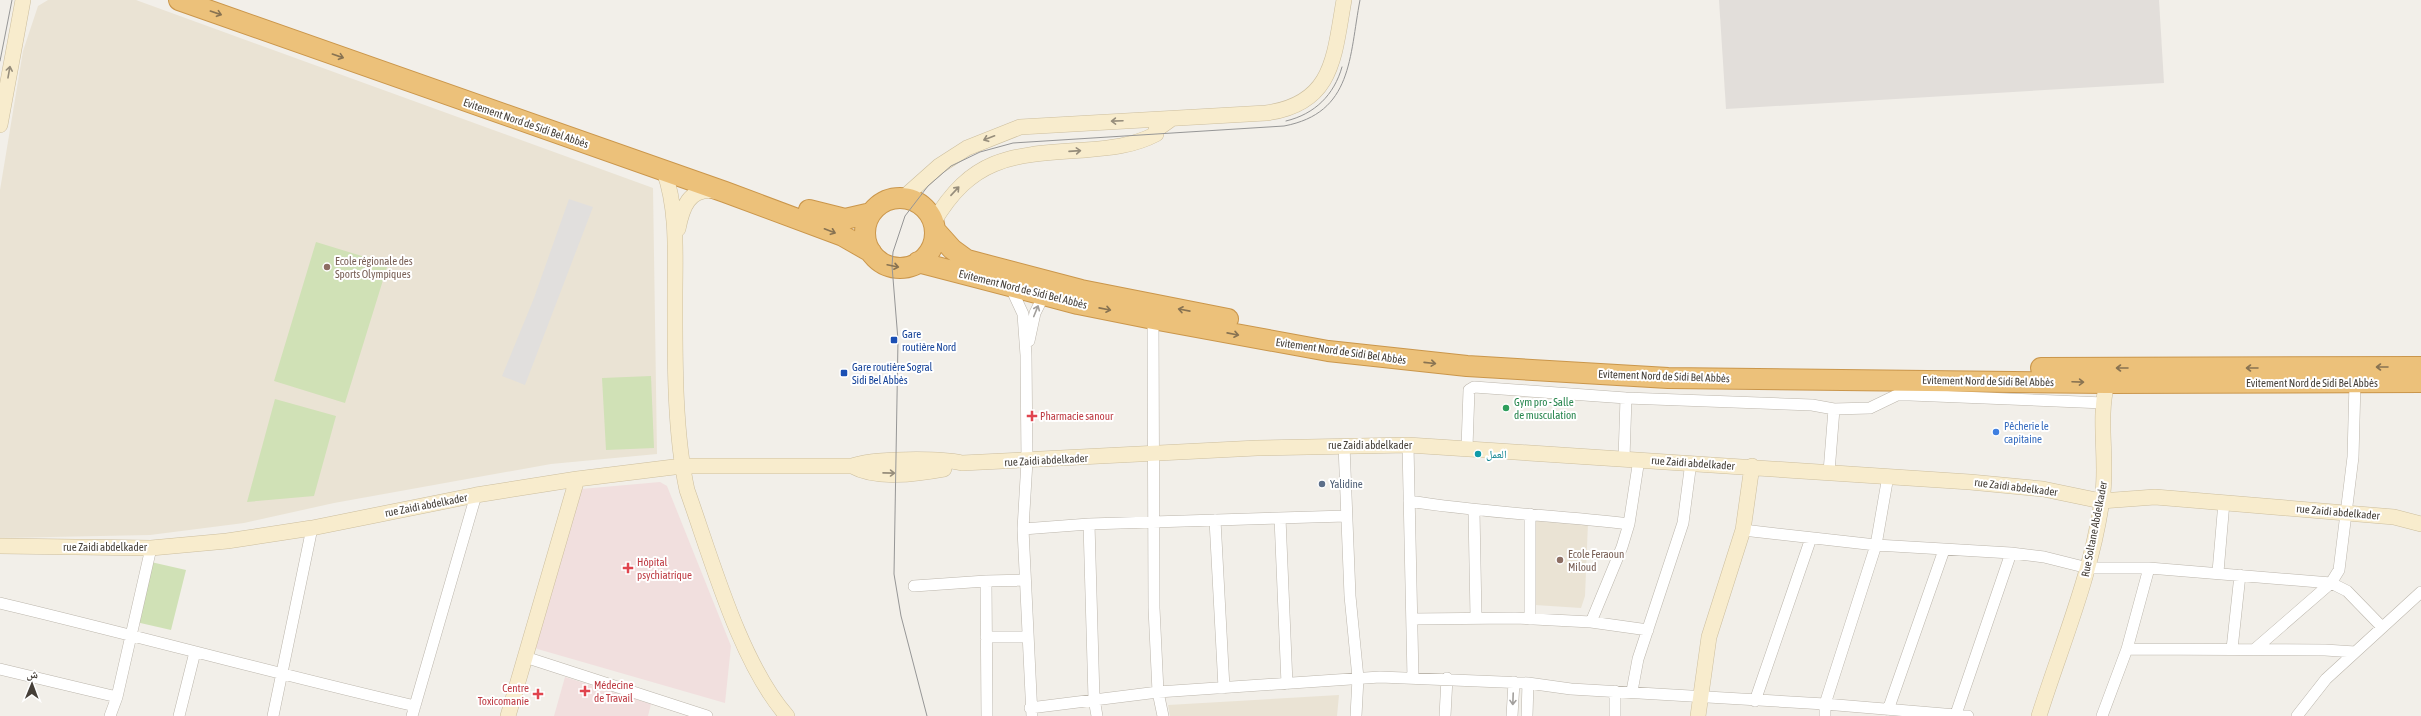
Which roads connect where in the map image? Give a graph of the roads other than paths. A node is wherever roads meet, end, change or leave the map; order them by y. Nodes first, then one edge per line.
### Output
1 (23, 0) edge
2 (179, 0) edge
3 (219, 0) edge
4 (1344, 0) edge
5 (1170, 120) junction
6 (1138, 121) junction
7 (0, 125) edge
8 (1141, 142) junction
9 (664, 171) junction
10 (725, 192) junction
11 (903, 198) junction
12 (871, 213) junction
13 (934, 226) junction
14 (675, 242) junction
15 (871, 252) junction
16 (918, 262) junction
17 (1010, 286) junction
18 (1044, 296) junction
19 (1153, 319) junction
20 (1026, 355) junction
21 (2421, 367) edge
22 (1638, 376) junction
23 (2421, 382) edge
24 (2107, 383) junction
25 (2355, 383) junction
26 (1632, 398) junction
27 (2104, 403) junction
28 (1834, 409) junction
29 (1344, 445) junction
30 (1408, 445) junction
31 (1467, 447) junction
32 (1154, 454) junction
33 (1624, 458) junction
34 (1639, 459) junction
35 (1027, 461) junction
36 (1691, 462) junction
37 (682, 466) junction
38 (1752, 466) junction
39 (1829, 472) junction
40 (1888, 476) junction
41 (578, 479) junction
42 (476, 495) junction
43 (1409, 501) junction
44 (2101, 501) junction
45 (2224, 502) junction
46 (1474, 511) junction
47 (2347, 513) junction
48 (1530, 514) junction
49 (1346, 516) junction
50 (1280, 518) junction
51 (1214, 520) junction
52 (1154, 522) junction
53 (1089, 524) junction
54 (1629, 524) junction
55 (2421, 524) edge
56 (312, 528) junction
57 (1024, 528) junction
58 (1743, 530) junction
59 (1811, 538) junction
60 (1876, 545) junction
61 (0, 546) edge
62 (151, 548) junction
63 (1944, 550) junction
64 (2011, 553) junction
65 (2088, 568) junction
66 (2149, 568) junction
67 (2218, 572) junction
68 (2240, 575) junction
69 (1025, 580) junction
70 (986, 581) junction
71 (2331, 583) junction
72 (914, 586) dead end
73 (2421, 592) edge
74 (0, 603) edge
75 (1476, 617) junction
76 (1412, 619) junction
77 (1530, 619) junction
78 (1591, 622) junction
79 (2382, 627) junction
80 (1648, 630) junction
81 (130, 634) junction
82 (986, 637) junction
83 (1027, 638) junction
84 (2127, 649) junction
85 (2232, 649) junction
86 (2255, 649) junction
87 (195, 652) junction
88 (2355, 652) junction
89 (526, 658) junction
90 (0, 669) edge
91 (282, 675) junction
92 (1358, 678) junction
93 (1413, 678) junction
94 (1447, 678) junction
95 (1514, 682) junction
96 (1528, 683) junction
97 (1287, 684) junction
98 (1224, 688) junction
99 (1616, 691) junction
100 (1632, 691) junction
101 (1158, 692) junction
102 (117, 697) junction
103 (1700, 697) junction
104 (1094, 698) junction
105 (1755, 701) junction
106 (1825, 704) junction
107 (1888, 710) junction
108 (413, 711) edge
109 (1031, 712) edge
110 (1956, 714) junction
111 (110, 716) edge
112 (179, 716) edge
113 (273, 716) edge
114 (508, 716) edge
115 (707, 716) edge
116 (787, 716) edge
117 (987, 716) edge
118 (1097, 716) edge
119 (1163, 716) edge
120 (1356, 716) edge
121 (1445, 716) edge
122 (1512, 716) edge
123 (1527, 716) edge
124 (1615, 716) edge
125 (1698, 716) edge
126 (1825, 716) edge
127 (1968, 716) edge
128 (2039, 716) edge
129 (2102, 716) edge
130 (2297, 716) edge

7 -> 1 main road
2 -> 9 highway, Evitement Nord de Sidi Bel Abbès
3 - 12 highway, Evitement Nord de Sidi Bel Abbès
4 - 5 main road
5 - 6 main road
5 - 8 main road
6 - 8 main road
6 -> 11 main road
13 -> 8 main road
9 - 10 highway, Evitement Nord de Sidi Bel Abbès
9 - 14 main road
10 - 14 main road
10 -> 15 highway, Evitement Nord de Sidi Bel Abbès
11 - 12 highway
11 - 13 highway
12 - 15 highway
13 - 16 highway
21 -> 13 highway, Evitement Nord de Sidi Bel Abbès
14 - 37 main road
15 -> 16 highway
16 - 17 highway, Evitement Nord de Sidi Bel Abbès
17 - 18 highway, Evitement Nord de Sidi Bel Abbès
17 - 20 street
18 -> 19 highway, Evitement Nord de Sidi Bel Abbès
20 -> 18 street
19 -> 22 highway, Evitement Nord de Sidi Bel Abbès
19 - 32 street
20 - 35 street
22 -> 24 highway, Evitement Nord de Sidi Bel Abbès
22 - 26 street
23 - 25 highway, Evitement Nord de Sidi Bel Abbès
24 - 25 highway, Evitement Nord de Sidi Bel Abbès
24 - 27 main road, Rue Soltane Abdelkader
25 - 47 street
26 - 28 street
26 - 31 street
26 - 33 street
27 - 28 street
27 - 44 main road, Rue Soltane Abdelkader
28 - 39 street
29 - 30 main road, rue Zaidi abdelkader
29 - 32 main road, rue Zaidi abdelkader
29 - 49 street
30 - 31 main road, rue Zaidi abdelkader
30 - 43 street
31 - 33 main road, rue Zaidi abdelkader
32 - 35 main road, rue Zaidi abdelkader
32 - 52 street
33 - 34 main road, rue Zaidi abdelkader
34 - 36 main road, rue Zaidi abdelkader
34 - 54 street
35 - 37 main road, rue Zaidi abdelkader
35 - 57 street
36 - 38 main road, rue Zaidi abdelkader
36 - 80 street
37 - 41 main road, rue Zaidi abdelkader
37 - 116 main road
38 - 39 main road, rue Zaidi abdelkader
38 - 58 main road
39 - 40 main road, rue Zaidi abdelkader
40 - 44 main road, rue Zaidi abdelkader
40 - 60 street
41 - 42 main road, rue Zaidi abdelkader
41 - 89 main road
42 - 56 main road, rue Zaidi abdelkader
42 - 108 street
43 - 46 street
43 - 76 street
44 - 45 main road, rue Zaidi abdelkader
44 - 65 main road, Rue Soltane Abdelkader
45 - 47 main road, rue Zaidi abdelkader
45 - 67 street
46 - 48 street
46 - 75 street
47 - 55 main road, rue Zaidi abdelkader
47 - 71 street
48 - 54 street
48 - 77 street
49 - 50 street
49 - 92 street
50 - 51 street
50 - 97 street
51 - 52 street
51 - 98 street
52 - 53 street
52 - 101 street
53 - 57 street
53 - 104 street
54 - 78 street
56 - 62 main road, rue Zaidi abdelkader
56 - 91 street
57 - 69 street
58 - 59 street
58 - 103 main road
59 - 60 street
59 - 105 street
60 - 63 street
60 - 106 street
61 - 62 main road, rue Zaidi abdelkader
62 - 81 street
63 - 64 street
63 - 107 street
64 - 65 street
64 - 110 street
65 - 66 street
65 - 128 main road, Rue Soltane Abdelkader
66 - 67 street
66 - 84 street
67 - 68 street
68 - 71 street
68 - 85 street
69 - 70 street
69 - 83 street
70 - 72 street
70 - 82 street
71 - 79 street
71 - 86 street
73 - 79 street
74 - 81 street
75 - 76 street
75 - 77 street
76 - 93 street
77 - 78 street
78 - 80 street
79 - 88 street
80 - 100 street
81 - 87 street
81 - 102 street
82 - 83 street
82 - 117 street
83 - 109 street
84 - 85 street
84 - 129 street
85 - 86 street
86 - 88 street
87 - 91 street
87 - 112 street
88 - 130 street
89 - 114 main road
89 - 115 street
90 - 102 street
91 - 108 street
91 - 113 street
92 - 93 street
92 - 97 street
92 - 120 street
93 - 94 street
94 - 95 street
94 - 121 street
95 - 96 street
95 -> 122 street
96 - 99 street
96 - 123 street
97 - 98 street
98 - 101 street
99 - 100 street
99 - 124 street
100 - 103 street
101 - 104 street
101 - 119 street
102 - 111 street
103 - 105 street
103 - 125 main road
104 - 109 street
104 - 118 street
105 - 106 street
106 - 107 street
106 - 126 street
107 - 110 street
110 - 127 street

